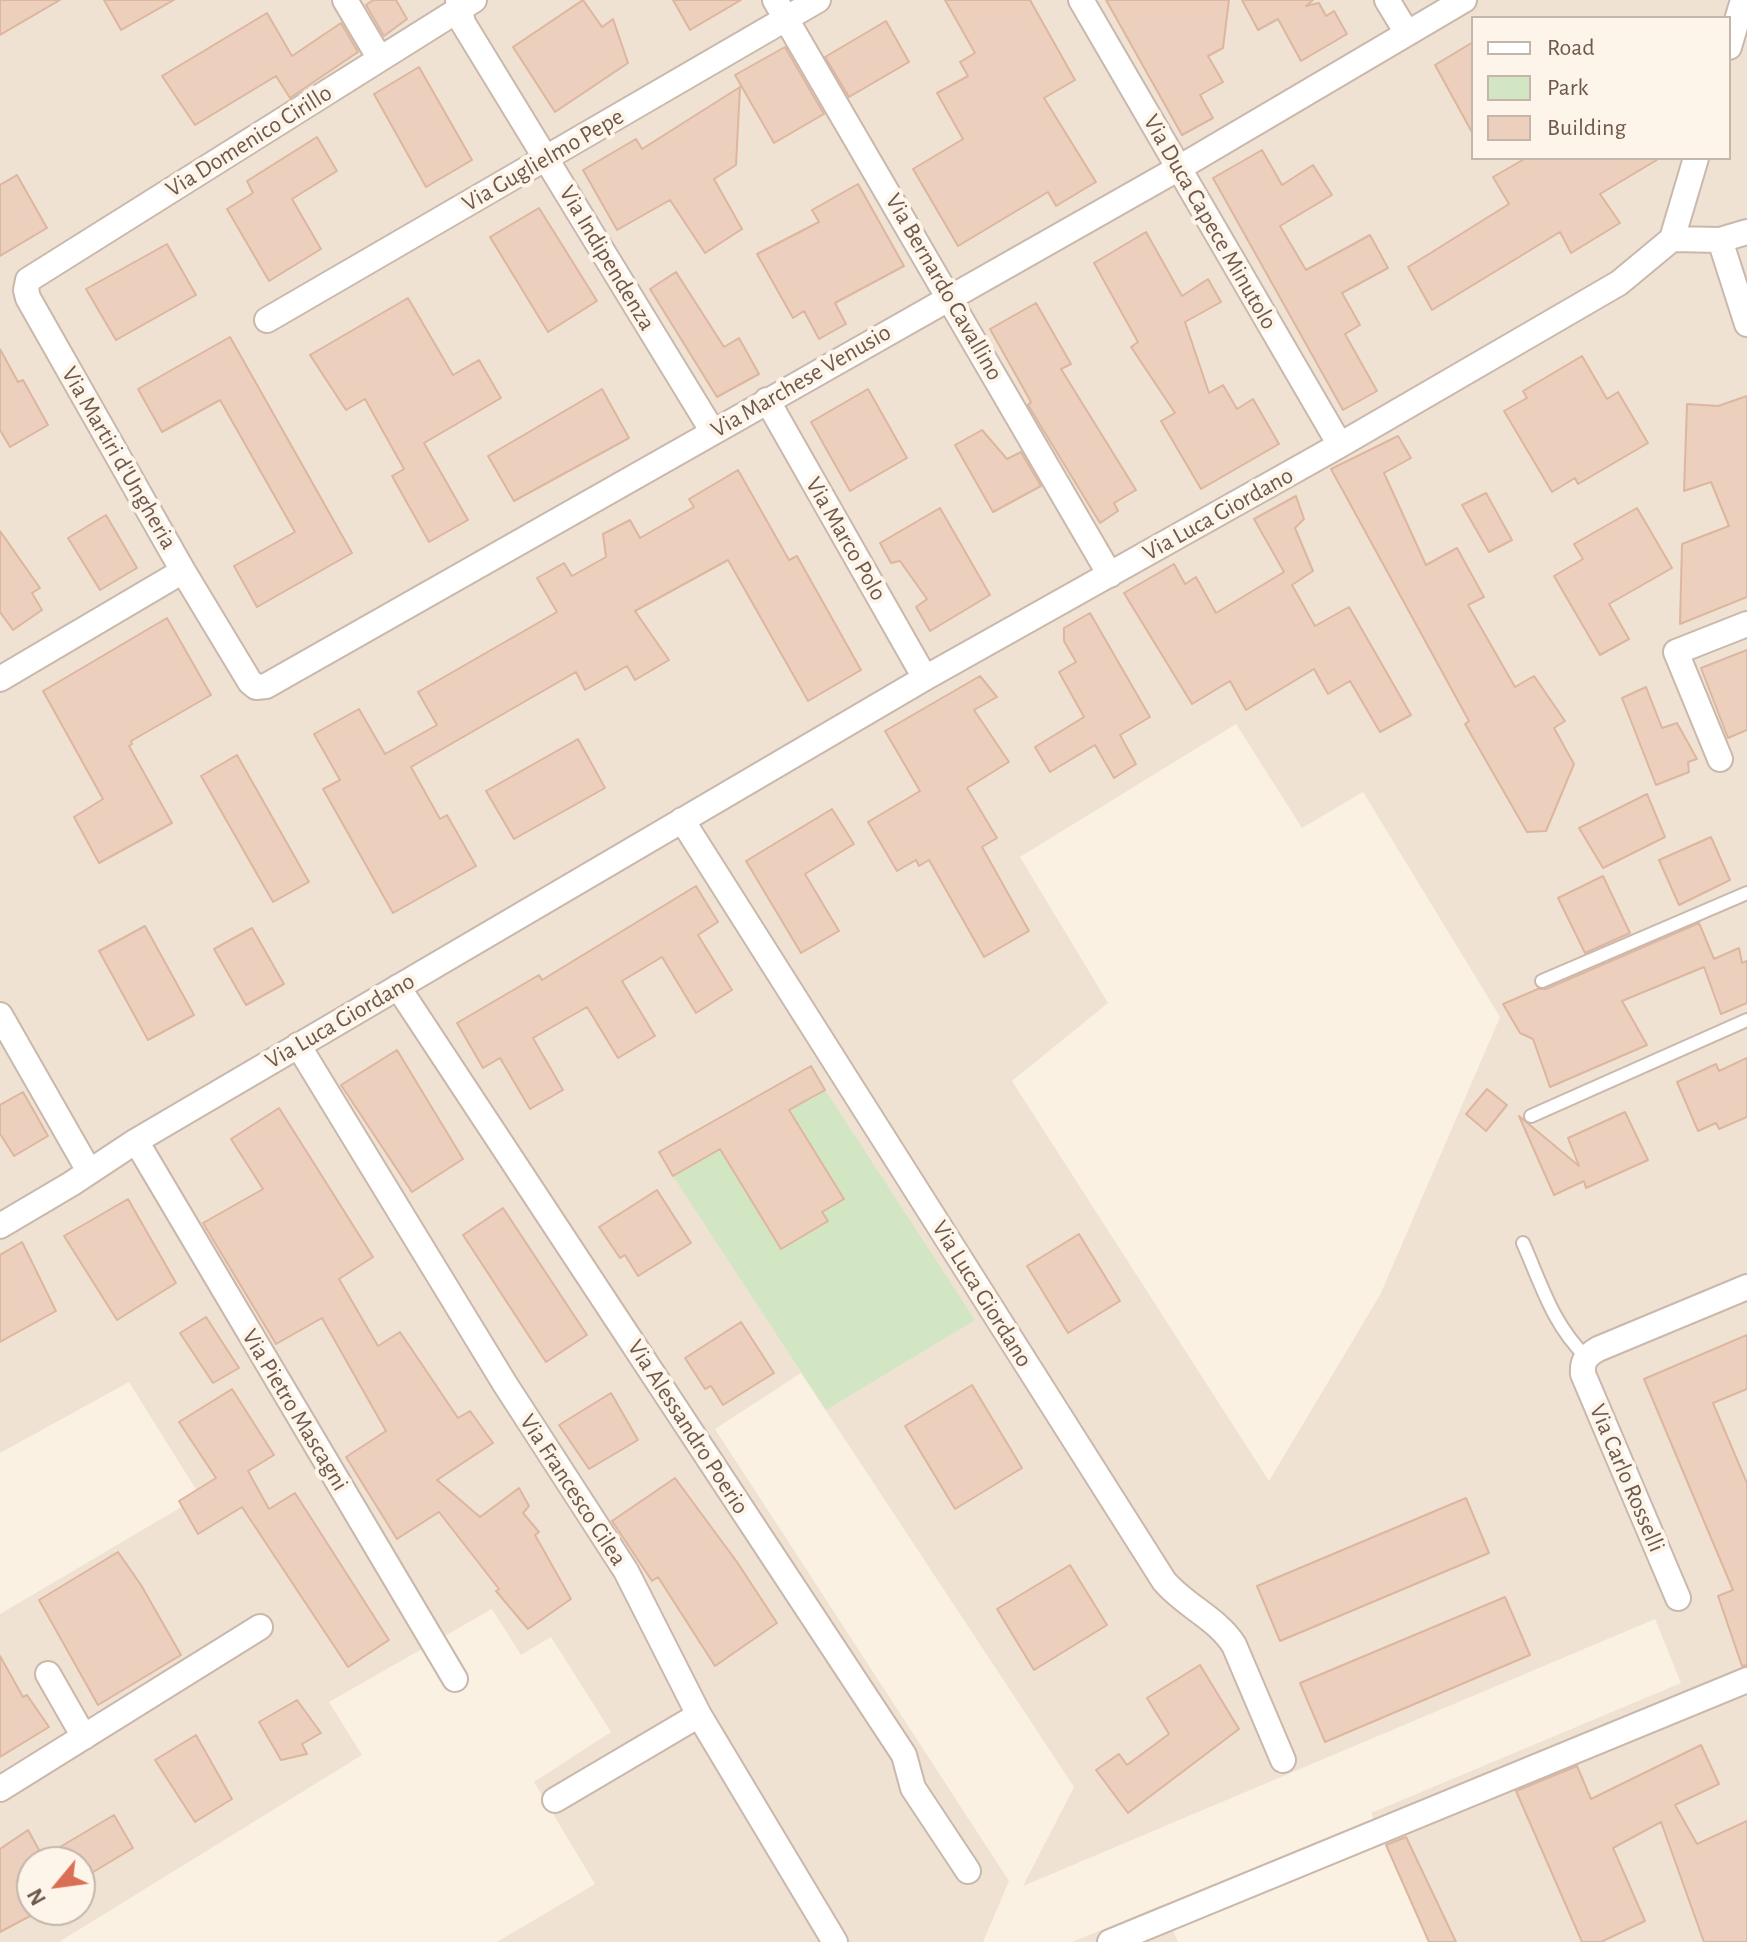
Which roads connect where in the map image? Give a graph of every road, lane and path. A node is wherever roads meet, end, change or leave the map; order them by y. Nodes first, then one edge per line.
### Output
1 (345, 0) edge
2 (818, 0) edge
3 (1081, 0) edge
4 (1387, 0) edge
5 (1464, 0) edge
6 (1743, 0) edge
7 (464, 3) edge
8 (781, 9) edge
9 (1407, 33) junction
10 (1731, 40) edge
11 (377, 54) dead end
12 (546, 158) junction
13 (1695, 160) edge
14 (1179, 168) junction
15 (1747, 232) edge
16 (1672, 239) junction
17 (1720, 240) junction
18 (26, 284) joint
19 (950, 296) junction
20 (267, 320) dead end
21 (1747, 324) edge
22 (767, 400) junction
23 (713, 432) junction
24 (1340, 445) junction
25 (183, 571) junction
26 (1110, 575) junction
27 (1747, 624) edge
28 (925, 678) junction
29 (0, 679) edge
30 (1720, 759) dead end
31 (682, 820) junction
32 (1747, 893) edge
33 (1542, 981) dead end
34 (398, 987) junction
35 (0, 1015) edge
36 (1747, 1020) edge
37 (298, 1045) junction
38 (1531, 1116) dead end
39 (136, 1141) junction
40 (89, 1171) junction
41 (0, 1226) edge
42 (1523, 1243) dead end
43 (1747, 1287) edge
44 (1586, 1357) junction
45 (1678, 1598) dead end
46 (260, 1627) dead end
47 (48, 1674) dead end
48 (455, 1679) dead end
49 (1747, 1680) edge
50 (699, 1715) junction
51 (84, 1737) junction
52 (1283, 1760) dead end
53 (0, 1789) edge
54 (555, 1800) dead end
55 (968, 1871) dead end
56 (835, 1942) edge
57 (1110, 1942) edge

1 - 11 street
2 - 8 street, Via Guglielmo Pepe
3 - 14 street, Via Duca Capece Minutolo
4 - 9 street
5 - 9 street, Via Marchese Venusio
6 - 10 street
7 - 12 street, Via Indipendenza
7 - 18 street, Via Domenico Cirillo
8 - 12 street, Via Guglielmo Pepe
8 - 19 street, Via Bernardo Cavallino
9 - 14 street, Via Marchese Venusio
12 - 20 street, Via Guglielmo Pepe
12 - 23 street, Via Indipendenza
13 - 16 street
14 - 19 street, Via Marchese Venusio
14 - 24 street, Via Duca Capece Minutolo
15 - 17 street
16 - 17 street
16 - 24 street, Via Luca Giordano
17 - 21 street
18 - 25 street, Via Martiri d'Ungheria
19 - 22 street, Via Marchese Venusio
19 - 26 street, Via Bernardo Cavallino
22 - 23 street, Via Marchese Venusio
22 - 28 street, Via Marco Polo
23 - 25 street, Via Marchese Venusio
24 - 26 street, Via Luca Giordano
25 - 29 street, Via Martiri d'Ungheria
26 - 28 street, Via Luca Giordano
27 - 30 street
28 - 31 street, Via Luca Giordano
31 - 34 street, Via Luca Giordano
31 - 52 street, Via Luca Giordano
32 - 33 lane
34 - 37 street, Via Luca Giordano
34 - 55 street, Via Alessandro Poerio
35 - 40 street
36 - 38 lane
37 - 39 street, Via Luca Giordano
37 - 50 street, Via Francesco Cilea
39 - 40 street, Via Luca Giordano
39 - 48 street, Via Pietro Mascagni
40 - 41 street, Via Luca Giordano
42 - 44 lane
43 - 44 street
44 - 45 street, Via Carlo Rosselli
46 - 51 street
47 - 51 street
49 - 57 street
50 - 54 street
50 - 56 street, Via Francesco Cilea
51 - 53 street

